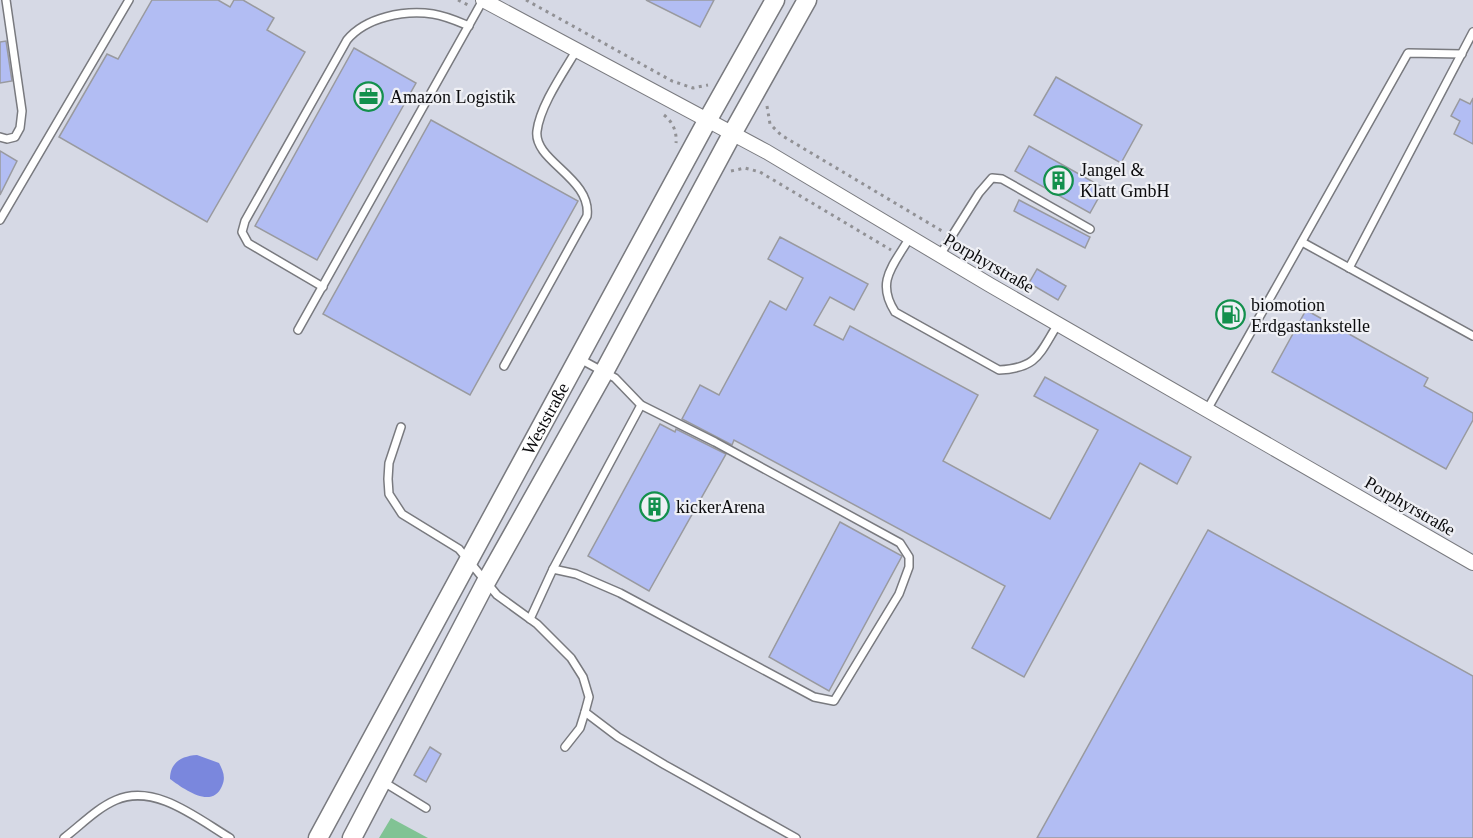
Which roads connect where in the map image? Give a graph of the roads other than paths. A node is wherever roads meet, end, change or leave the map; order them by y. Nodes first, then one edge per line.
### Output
1 (6, 0) edge
2 (129, 0) edge
3 (483, 0) edge
4 (775, 0) edge
5 (807, 0) edge
6 (469, 26) junction
7 (1473, 32) edge
8 (576, 51) junction
9 (1462, 54) junction
10 (707, 121) junction
11 (732, 134) junction
12 (0, 137) edge
13 (0, 220) edge
14 (1090, 229) dead end
15 (910, 237) junction
16 (1302, 242) junction
17 (940, 255) junction
18 (1349, 268) junction
19 (322, 287) junction
20 (1058, 324) junction
21 (298, 330) dead end
22 (1473, 336) edge
23 (578, 358) junction
24 (504, 366) dead end
25 (604, 372) junction
26 (641, 405) junction
27 (1208, 410) junction
28 (401, 427) dead end
29 (468, 560) junction
30 (1473, 563) edge
31 (553, 569) junction
32 (486, 582) junction
33 (530, 619) junction
34 (585, 712) junction
35 (564, 747) dead end
36 (382, 781) junction
37 (426, 808) dead end
38 (64, 838) edge
39 (230, 838) edge
40 (318, 838) edge
41 (352, 838) edge
42 (796, 838) edge

1 - 12 lane
2 - 13 lane
3 - 6 lane
3 - 8 street, Porphyrstraße
4 - 10 main road, Weststraße
5 - 11 main road
6 - 19 lane
6 - 19 lane
7 - 9 lane
8 - 10 street, Porphyrstraße
8 - 24 lane
9 - 16 lane
9 - 18 lane
10 - 11 street, Porphyrstraße
10 - 23 main road, Weststraße
11 - 15 street, Porphyrstraße
11 - 25 main road
14 - 17 lane
15 - 17 street, Porphyrstraße
15 - 20 lane
16 - 18 lane
16 - 27 lane
17 - 20 street, Porphyrstraße
18 - 22 lane
19 - 21 lane
20 - 27 street, Porphyrstraße
23 - 25 lane
23 - 29 main road, Weststraße
25 - 26 lane
25 - 32 main road
26 - 31 lane
26 - 31 lane
27 - 30 street, Porphyrstraße
28 - 29 lane
29 - 32 lane
29 - 40 main road, Weststraße
31 - 33 lane
32 - 33 lane
32 - 36 main road
33 - 34 lane
34 - 35 lane
34 - 42 lane
36 - 37 lane
36 - 41 main road
38 - 39 lane

